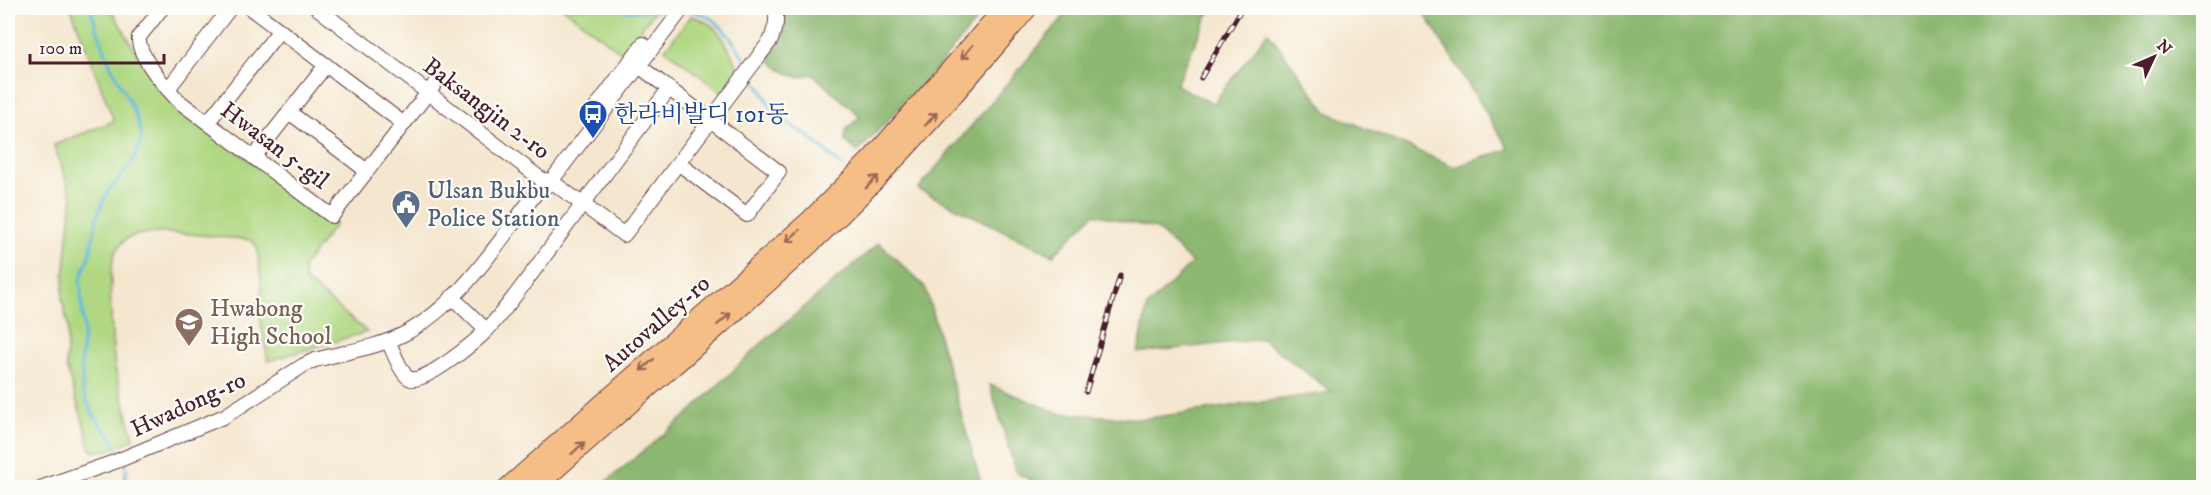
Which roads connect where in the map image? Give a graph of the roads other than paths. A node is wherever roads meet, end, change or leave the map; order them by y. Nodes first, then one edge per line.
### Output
1 (162, 8) edge
2 (230, 8) edge
3 (250, 8) edge
4 (317, 8) edge
5 (333, 8) edge
6 (683, 8) edge
7 (776, 8) edge
8 (1005, 8) edge
9 (1027, 8) edge
10 (669, 16) edge
11 (280, 30) junction
12 (326, 65) junction
13 (639, 66) junction
14 (168, 89) junction
15 (431, 89) junction
16 (669, 89) junction
17 (289, 112) junction
18 (710, 120) junction
19 (207, 122) junction
20 (404, 124) junction
21 (254, 157) junction
22 (882, 160) junction
23 (678, 163) junction
24 (367, 171) junction
25 (547, 177) junction
26 (844, 198) junction
27 (583, 204) junction
28 (452, 297) junction
29 (486, 330) junction
30 (388, 341) junction
31 (40, 488) edge
32 (508, 488) edge
33 (534, 488) edge

1 - 14 street, Hwasan 5-gil
2 - 14 street
3 - 11 street
4 - 15 street, Baksangjin 2-ro
5 - 15 street, Baksangjin 2-ro
6 - 10 street, Hwadong-ro
7 - 18 street
8 -> 22 highway
22 -> 9 highway
10 - 13 street, Hwadong-ro
10 - 25 street, Hwadong-ro
11 - 12 street
11 - 19 street
12 - 17 street
12 - 20 street
13 - 16 street
13 - 25 street, Hwadong-ro
14 - 19 street, Hwasan 5-gil
15 - 20 street, Hwasan 5-gil
15 - 25 street, Baksangjin 2-ro
16 - 18 street
16 - 27 street
17 - 21 street
17 - 24 street
18 - 23 street
18 - 23 street
19 - 21 street, Hwasan 5-gil
20 - 24 street, Hwasan 5-gil
21 - 24 street, Hwasan 5-gil
22 - 26 highway
23 - 27 street, Baksangjin 2-ro
25 - 27 street, Baksangjin 2-ro
25 - 28 street, Hwadong-ro
26 -> 32 highway, Autovalley-ro
33 -> 26 highway, Autovalley-ro
27 - 29 street
28 - 29 street
28 - 30 street, Hwadong-ro
29 - 30 street
30 - 31 street, Hwadong-ro

